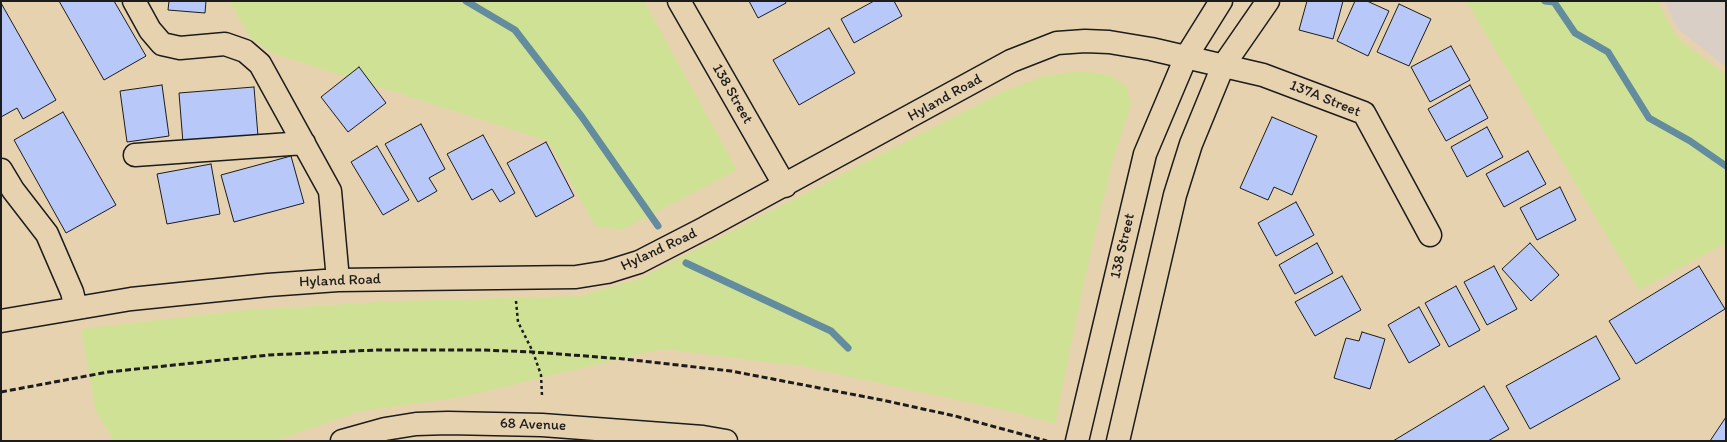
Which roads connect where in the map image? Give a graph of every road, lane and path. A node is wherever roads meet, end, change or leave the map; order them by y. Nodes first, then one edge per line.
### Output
1 (134, 1) edge
2 (680, 1) edge
3 (1221, 1) edge
4 (1268, 1) edge
5 (1186, 57) junction
6 (1223, 66) junction
7 (304, 143) junction
8 (135, 155) dead end
9 (1, 170) edge
10 (785, 186) junction
11 (7, 196) edge
12 (1430, 235) dead end
13 (338, 280) junction
14 (516, 294) dead end
15 (76, 308) junction
16 (1, 321) edge
17 (542, 396) dead end
18 (342, 441) edge
19 (726, 441) edge
20 (1077, 441) edge
21 (1118, 441) edge

1 - 7 street
2 - 10 street, 138 Street
3 - 5 street
4 - 6 street
5 - 6 street, Hyland Road
5 - 10 street, Hyland Road
5 - 20 street, 138 Street
6 - 12 street, 137A Street
6 - 21 street
7 - 8 street
7 - 13 street
9 - 11 street
10 - 13 street, Hyland Road
11 - 15 street
13 - 15 street, Hyland Road
14 - 17 path
15 - 16 street, Hyland Road
18 - 19 street, 68 Avenue

